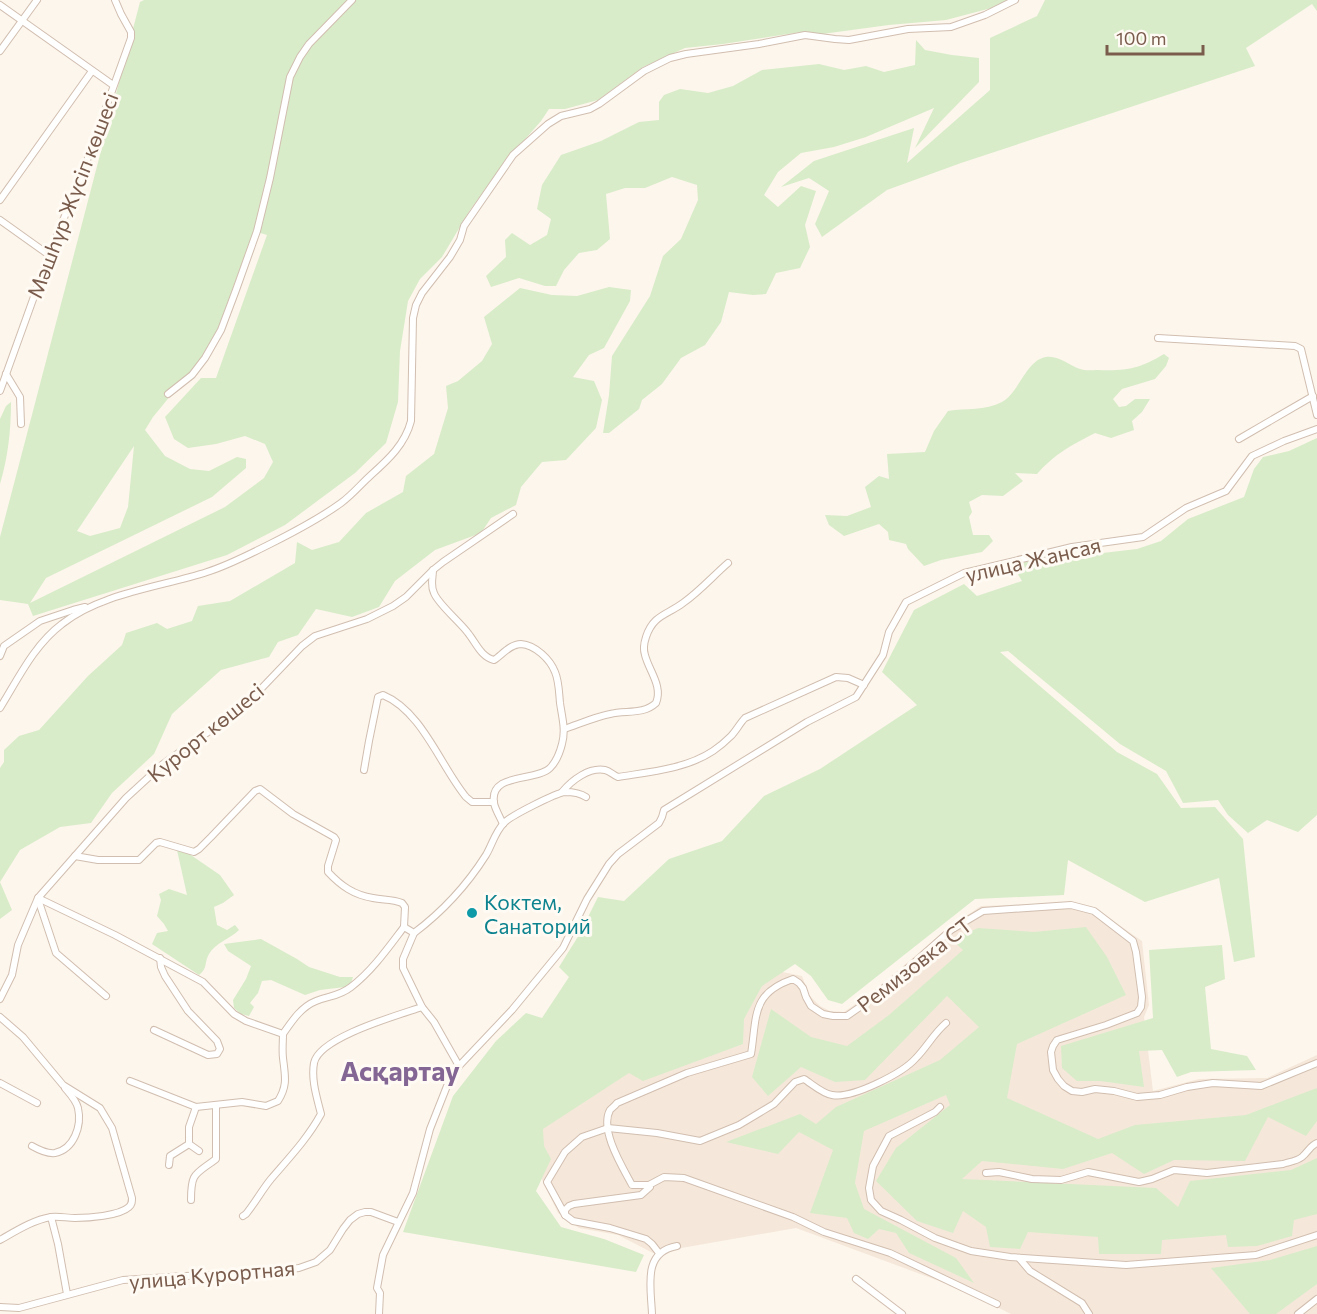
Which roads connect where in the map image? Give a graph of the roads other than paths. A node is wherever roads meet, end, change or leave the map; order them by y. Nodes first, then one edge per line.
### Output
1 (37, 0) edge
2 (115, 0) edge
3 (352, 0) edge
4 (1015, 0) edge
5 (0, 5) edge
6 (22, 21) junction
7 (0, 51) edge
8 (92, 71) junction
9 (113, 86) junction
10 (0, 200) edge
11 (0, 220) edge
12 (49, 255) junction
13 (1158, 338) dead end
14 (6, 374) junction
15 (0, 391) edge
16 (168, 394) dead end
17 (1313, 396) junction
18 (1317, 415) edge
19 (21, 423) dead end
20 (1317, 429) edge
21 (1239, 439) dead end
22 (513, 514) dead end
23 (728, 563) dead end
24 (433, 570) junction
25 (91, 606) junction
26 (0, 656) edge
27 (864, 685) junction
28 (0, 708) edge
29 (564, 729) junction
30 (364, 770) dead end
31 (562, 792) junction
32 (586, 797) dead end
33 (494, 802) junction
34 (503, 824) junction
35 (75, 856) junction
36 (38, 898) junction
37 (404, 927) junction
38 (414, 933) junction
39 (160, 958) junction
40 (106, 996) dead end
41 (0, 999) edge
42 (422, 1007) junction
43 (0, 1017) edge
44 (946, 1023) dead end
45 (154, 1030) dead end
46 (283, 1034) junction
47 (1317, 1063) edge
48 (459, 1066) junction
49 (130, 1081) dead end
50 (0, 1083) edge
51 (63, 1085) junction
52 (37, 1102) dead end
53 (216, 1105) junction
54 (196, 1107) junction
55 (939, 1107) dead end
56 (608, 1128) junction
57 (1317, 1143) edge
58 (189, 1144) junction
59 (32, 1146) dead end
60 (199, 1151) dead end
61 (169, 1165) dead end
62 (986, 1173) dead end
63 (649, 1185) junction
64 (191, 1200) dead end
65 (565, 1215) junction
66 (243, 1216) dead end
67 (51, 1217) junction
68 (398, 1222) junction
69 (1317, 1235) edge
70 (0, 1240) edge
71 (677, 1246) dead end
72 (659, 1253) junction
73 (1019, 1258) junction
74 (856, 1279) dead end
75 (67, 1294) junction
76 (1317, 1299) edge
77 (997, 1304) dead end
78 (0, 1307) edge
79 (379, 1314) edge
80 (652, 1314) edge
81 (902, 1314) edge
82 (1089, 1314) edge
83 (1298, 1314) edge

1 - 6 street
2 - 9 street, Мәшhүр Жүсіп көшесі
3 - 16 street
4 - 25 street
5 - 6 street
6 - 7 street
6 - 8 street
8 - 9 street
8 - 10 street
9 - 12 street, Мәшhүр Жүсіп көшесі
11 - 12 street
12 - 14 street, Мәшhүр Жүсіп көшесі
13 - 17 street
14 - 15 street, Мәшhүр Жүсіп көшесі
14 - 19 street
17 - 18 street
17 - 21 street
20 - 27 street, улица Жансая
22 - 24 street, Курорт көшесі
23 - 29 street
24 - 29 street
24 - 35 street, Курорт көшесі
25 - 26 street
25 - 28 street
27 - 31 street
27 - 48 street, улица Жансая
29 - 33 street
30 - 33 street
31 - 32 street
31 - 34 street
33 - 34 street
34 - 38 street
35 - 36 street, Курорт көшесі
35 - 37 street
36 - 39 street
36 - 40 street
36 - 41 street, Курорт көшесі
37 - 38 street
37 - 46 street
38 - 42 street
39 - 45 street
39 - 46 street
42 - 48 street
42 - 66 street
43 - 51 street
44 - 56 street
46 - 53 street
47 - 56 street, Ремизовка СТ
48 - 68 street, улица Жансая
49 - 54 street
50 - 52 street
51 - 59 street
51 - 67 street
53 - 54 street
53 - 64 street
54 - 58 street
55 - 73 street
56 - 63 street
56 - 65 street
57 - 62 street
58 - 60 street
58 - 61 street
63 - 65 street
63 - 77 street
65 - 72 street
67 - 70 street
67 - 75 street
68 - 75 street, улица Курортная
68 - 79 street, улица Жансая
69 - 73 street
71 - 72 street
72 - 80 street
73 - 82 street
74 - 81 street
75 - 78 street
76 - 83 street

